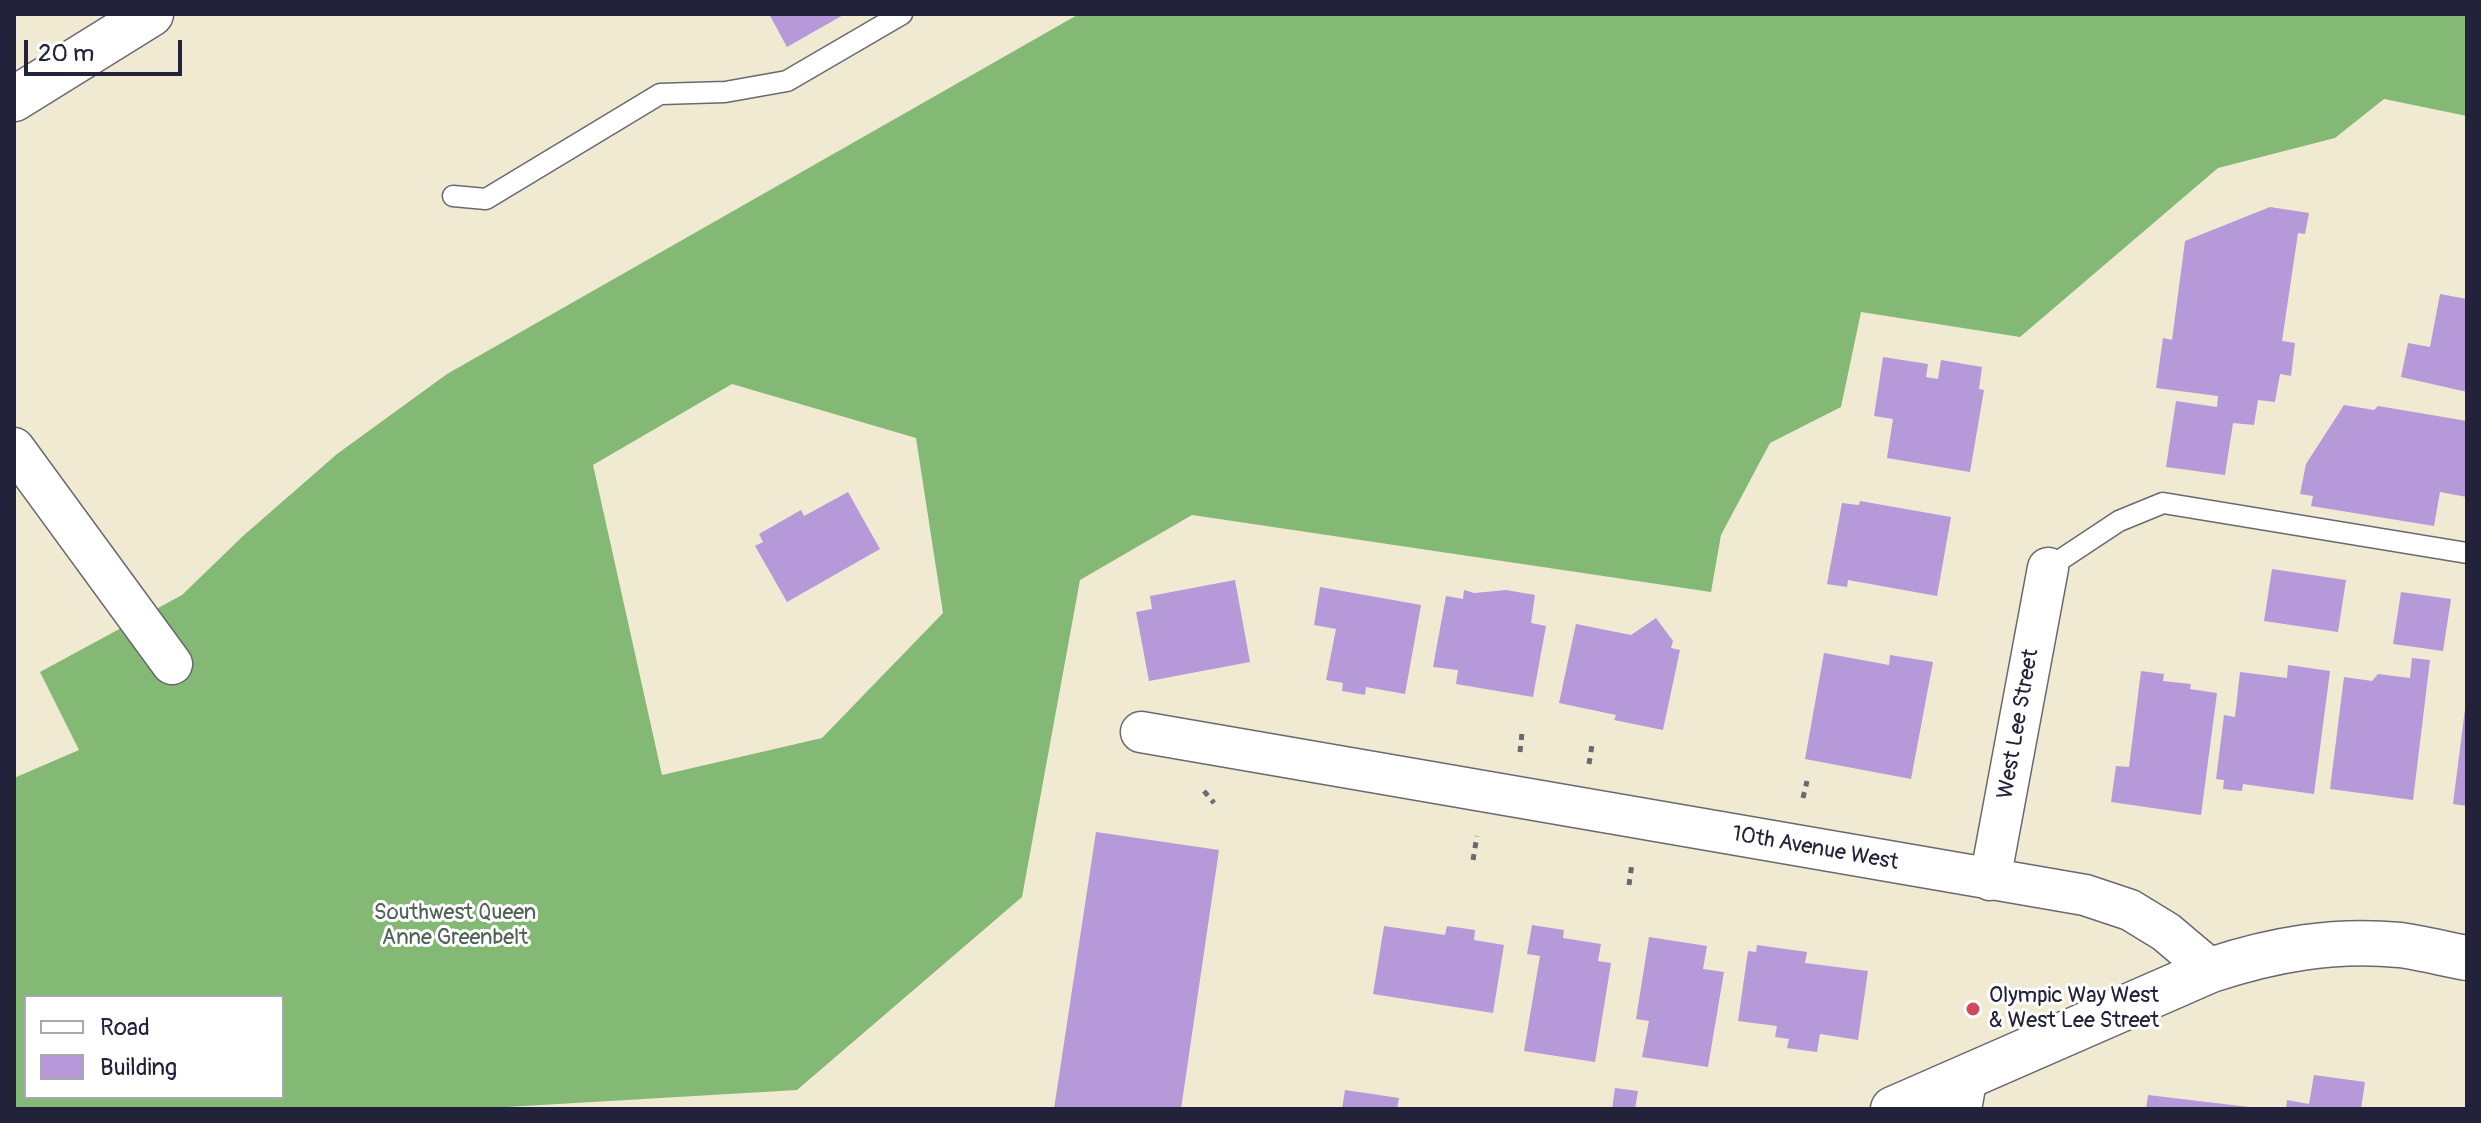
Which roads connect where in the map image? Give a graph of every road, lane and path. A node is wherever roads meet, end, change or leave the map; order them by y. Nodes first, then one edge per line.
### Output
1 (151, 14) edge
2 (902, 14) edge
3 (14, 99) edge
4 (453, 196) dead end
5 (14, 448) edge
6 (2467, 553) edge
7 (2048, 568) joint
8 (172, 664) dead end
9 (1141, 732) dead end
10 (1990, 880) junction
11 (2467, 958) edge
12 (2211, 970) junction
13 (1964, 1092) edge
14 (1893, 1109) edge

1 - 3 street
2 - 4 lane
5 - 8 street
6 - 7 lane
7 - 10 street, West Lee Street
9 - 10 street, 10th Avenue West
10 - 12 street, 10th Avenue West
11 - 12 street
12 - 13 street
13 - 14 street

